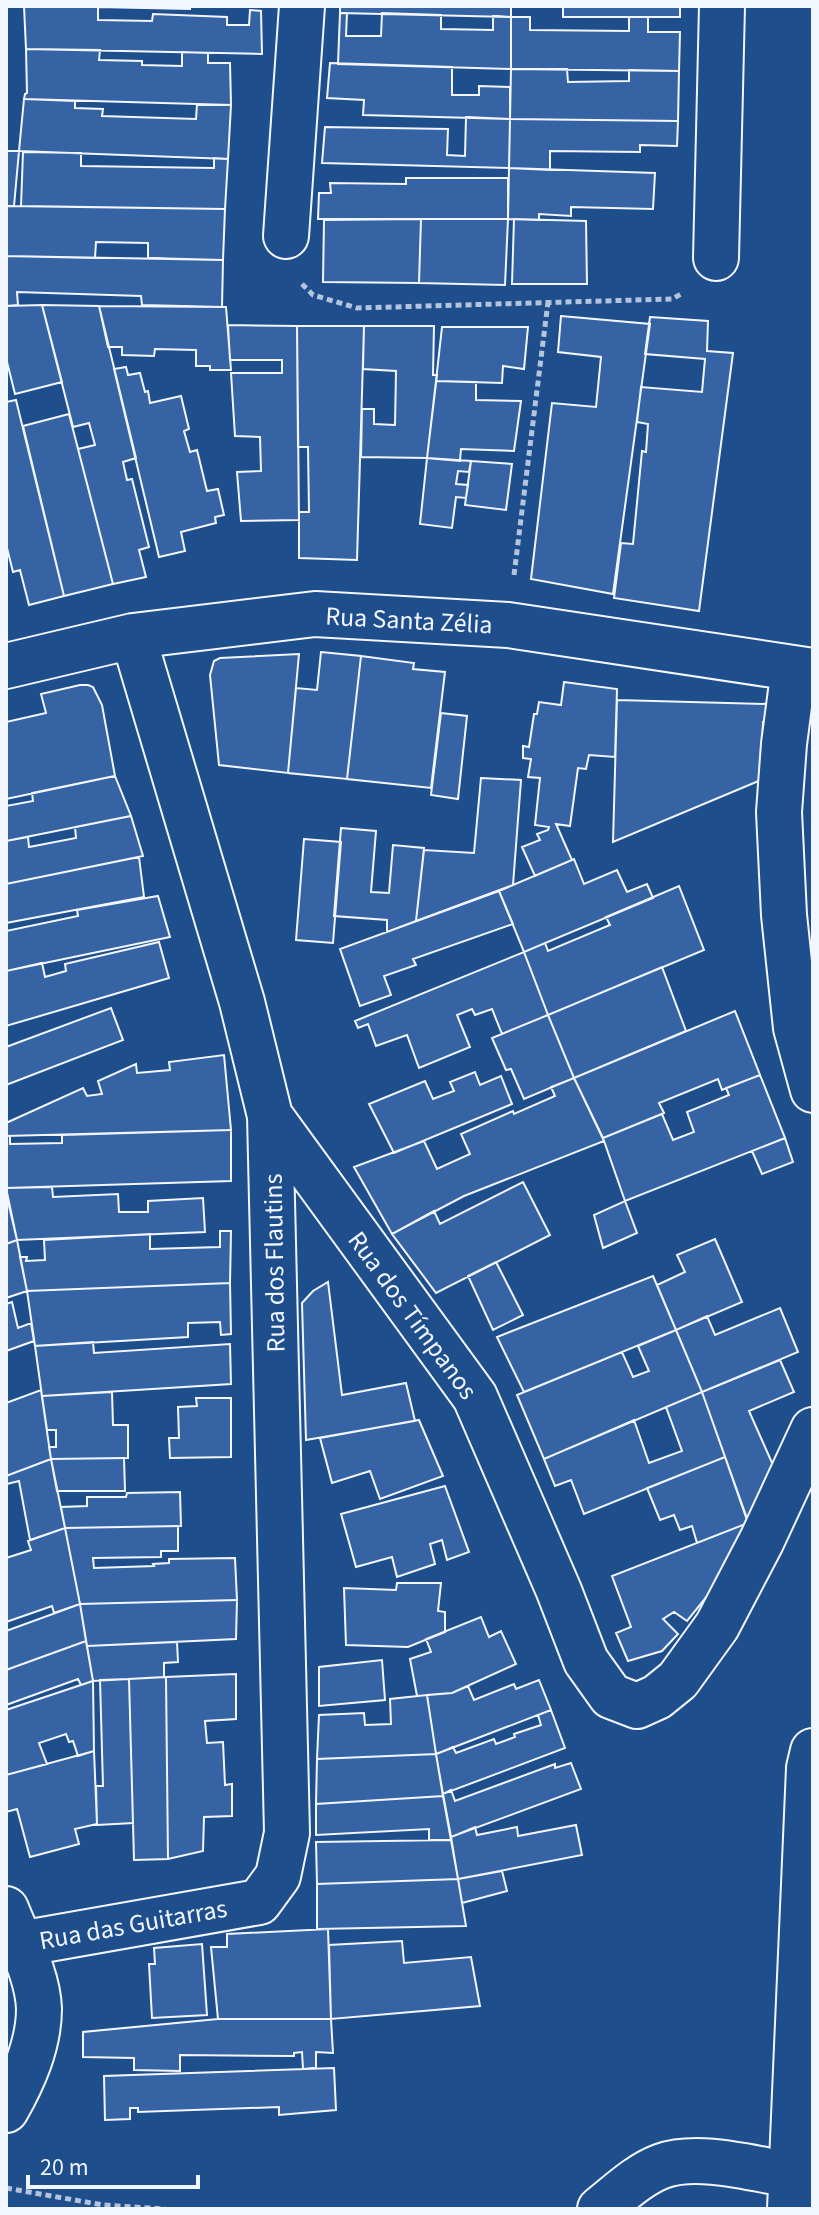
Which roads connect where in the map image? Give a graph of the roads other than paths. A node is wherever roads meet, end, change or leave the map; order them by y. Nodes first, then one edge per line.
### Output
1 (302, 6) edge
2 (722, 6) edge
3 (286, 236) road end
4 (716, 258) road end
5 (133, 636) junction
6 (6, 666) edge
7 (804, 670) edge
8 (813, 1090) edge
9 (270, 1116) junction
10 (813, 1430) edge
11 (812, 1763) edge
12 (259, 1902) joint
13 (11, 1932) edge
14 (6, 2110) edge
15 (791, 2192) edge
16 (600, 2209) edge

1 - 3 street
2 - 4 street
5 - 6 street, Rua Santa Zélia
5 - 7 street, Rua Santa Zélia
5 - 9 street, Rua dos Flautins
7 - 8 street
9 - 10 street, Rua dos Tímpanos
9 - 12 street, Rua dos Flautins
11 - 15 street
12 - 13 street, Rua das Guitarras
13 - 14 street
15 - 16 street

